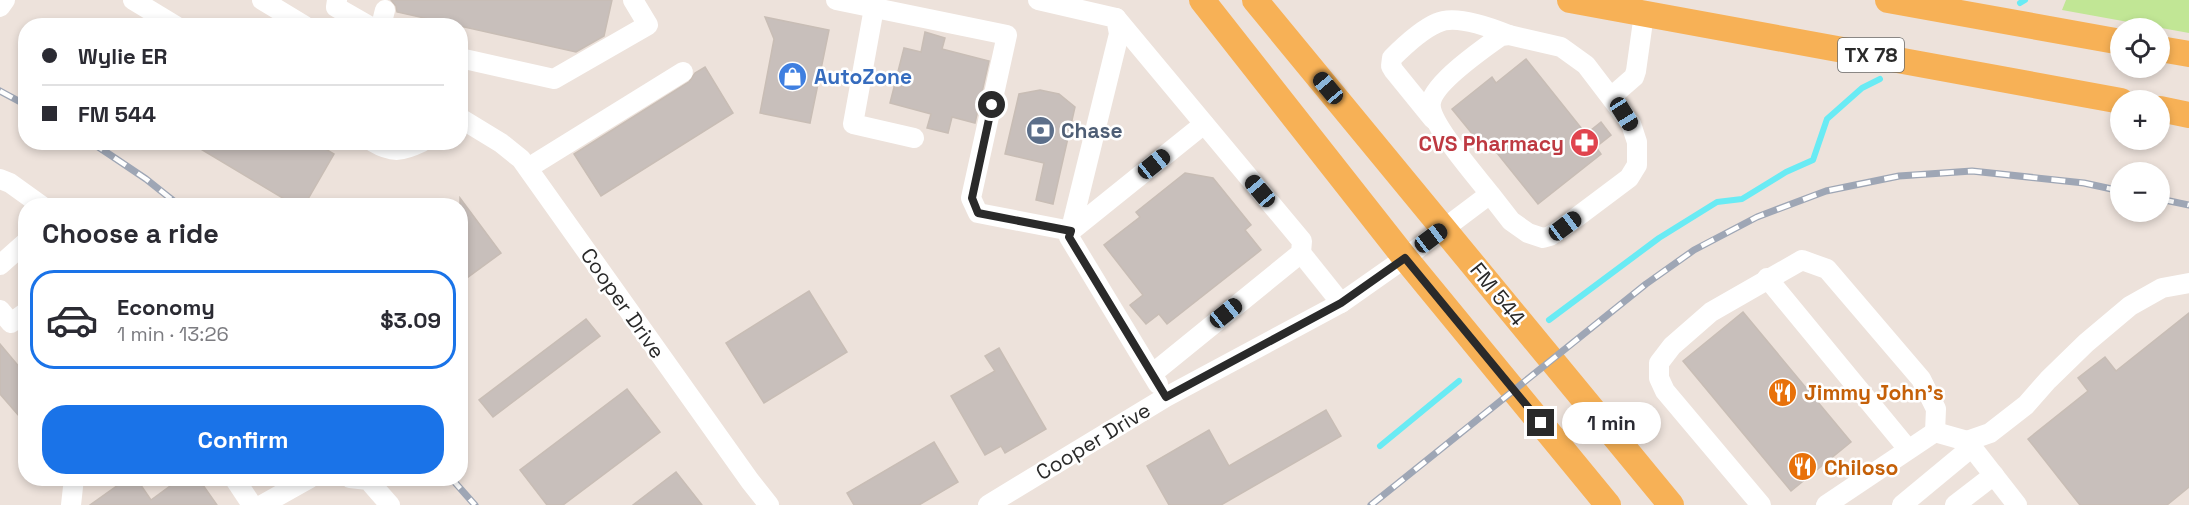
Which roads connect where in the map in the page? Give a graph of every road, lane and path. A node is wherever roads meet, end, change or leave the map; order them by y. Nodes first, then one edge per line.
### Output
1 (5, 0) edge
2 (133, 0) edge
3 (262, 0) edge
4 (337, 0) edge
5 (633, 0) edge
6 (836, 0) edge
7 (1038, 0) edge
8 (1202, 0) edge
9 (1570, 0) edge
10 (1888, 0) edge
11 (1264, 6) edge
12 (0, 7) edge
13 (1644, 7) edge
14 (874, 8) junction
15 (913, 8) edge
16 (163, 18) edge
17 (291, 18) edge
18 (355, 18) edge
19 (1116, 18) junction
20 (1509, 35) junction
21 (2110, 40) edge
22 (2170, 51) edge
23 (2189, 54) edge
24 (468, 60) edge
25 (683, 72) dead end
26 (1611, 97) junction
27 (2110, 99) edge
28 (2170, 111) edge
29 (2189, 115) edge
30 (1434, 121) junction
31 (468, 123) edge
32 (1204, 124) junction
33 (914, 138) dead end
34 (528, 168) junction
35 (0, 179) edge
36 (1490, 194) junction
37 (31, 198) edge
38 (1444, 228) junction
39 (1071, 231) junction
40 (18, 249) edge
41 (1301, 253) junction
42 (1405, 258) junction
43 (0, 265) edge
44 (1767, 278) junction
45 (2189, 283) edge
46 (1341, 303) junction
47 (0, 310) edge
48 (18, 318) edge
49 (1152, 374) junction
50 (1166, 397) junction
51 (1935, 432) junction
52 (1969, 444) junction
53 (1908, 449) junction
54 (1994, 475) junction
55 (73, 486) edge
56 (239, 486) edge
57 (296, 486) edge
58 (373, 486) edge
59 (71, 505) edge
60 (252, 505) edge
61 (262, 505) edge
62 (390, 505) edge
63 (769, 505) edge
64 (988, 505) edge
65 (1608, 505) edge
66 (1671, 505) edge
67 (1761, 505) edge
68 (1826, 505) edge
69 (1902, 505) edge
70 (1955, 505) edge
71 (2017, 505) edge

1 - 12 street
2 - 16 street
3 - 17 street
4 - 18 street
5 - 24 street
6 - 14 street
7 - 19 street
8 - 42 main road
9 - 13 main road, TX 78
10 - 21 main road
11 - 38 main road, FM 544 / FM 544
13 - 26 street
13 - 27 main road, TX 78
14 - 15 street
14 - 33 street
15 - 39 street
19 - 32 street
19 - 39 street
20 - 26 street
20 - 30 street
20 - 30 street
22 - 23 main road
25 - 34 street
26 - 36 street
28 - 29 main road
30 - 36 street
31 - 34 street, Cooper Drive
32 - 39 street
32 - 41 street
34 - 63 street, Cooper Drive
35 - 37 street
36 - 38 street, Cooper Drive
38 - 42 street, Cooper Drive
38 - 66 main road, FM 544 / FM 544
39 - 49 street
40 - 43 street
41 - 46 street
41 - 49 street
42 - 46 street, Cooper Drive
42 - 65 main road
44 - 51 street
44 - 53 street
44 - 67 street
45 - 52 street
46 - 50 street, Cooper Drive
47 - 48 street
49 - 50 street
50 - 64 street, Cooper Drive
51 - 52 street
51 - 53 street
52 - 54 street
52 - 69 street
53 - 68 street
54 - 70 street
54 - 71 street
55 - 59 street
56 - 60 street
57 - 61 street
58 - 62 street

